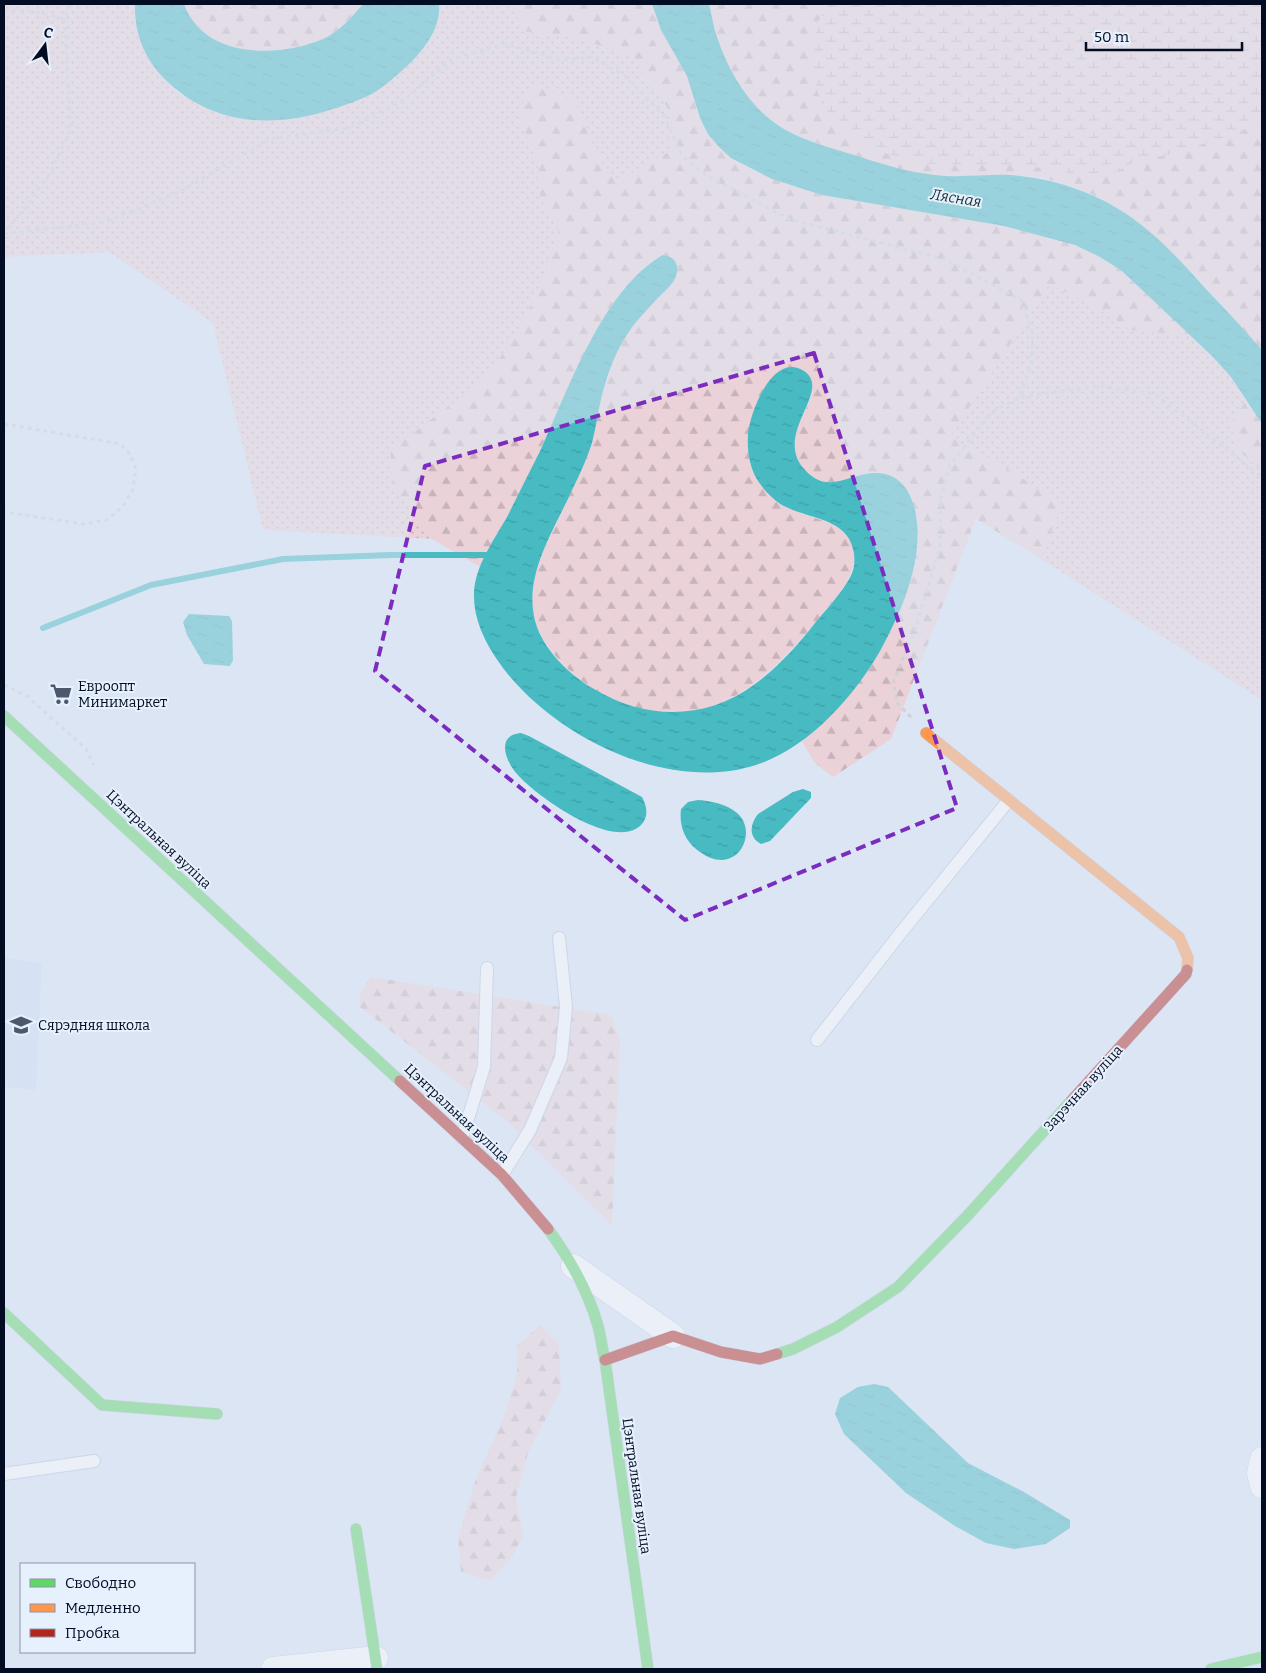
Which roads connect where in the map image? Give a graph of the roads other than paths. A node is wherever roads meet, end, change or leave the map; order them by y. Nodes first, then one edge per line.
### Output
1 (4, 716) edge
2 (926, 733) road end
3 (1008, 800) junction
4 (559, 938) dead end
5 (487, 968) dead end
6 (817, 1040) dead end
7 (462, 1138) junction
8 (502, 1175) junction
9 (573, 1266) junction
10 (4, 1313) edge
11 (673, 1336) junction
12 (604, 1360) junction
13 (217, 1414) dead end
14 (1262, 1458) edge
15 (94, 1461) dead end
16 (4, 1474) edge
17 (1262, 1486) edge
18 (356, 1529) dead end
19 (1262, 1657) edge
20 (376, 1664) edge
21 (273, 1669) edge
22 (648, 1669) edge
23 (1211, 1669) edge

1 - 7 street, Цэнтральная вуліца
2 - 3 street, Зарэчная вуліца
3 - 6 lane
3 - 11 street, Зарэчная вуліца
4 - 8 lane
5 - 7 lane
7 - 8 street, Цэнтральная вуліца
8 - 9 street, Цэнтральная вуліца
9 - 11 street, Зарэчная вуліца
9 - 12 street, Цэнтральная вуліца
10 - 13 street
11 - 12 street
12 - 22 street, Цэнтральная вуліца
14 - 17 street
15 - 16 lane
18 - 20 street
19 - 23 street
20 - 21 street

